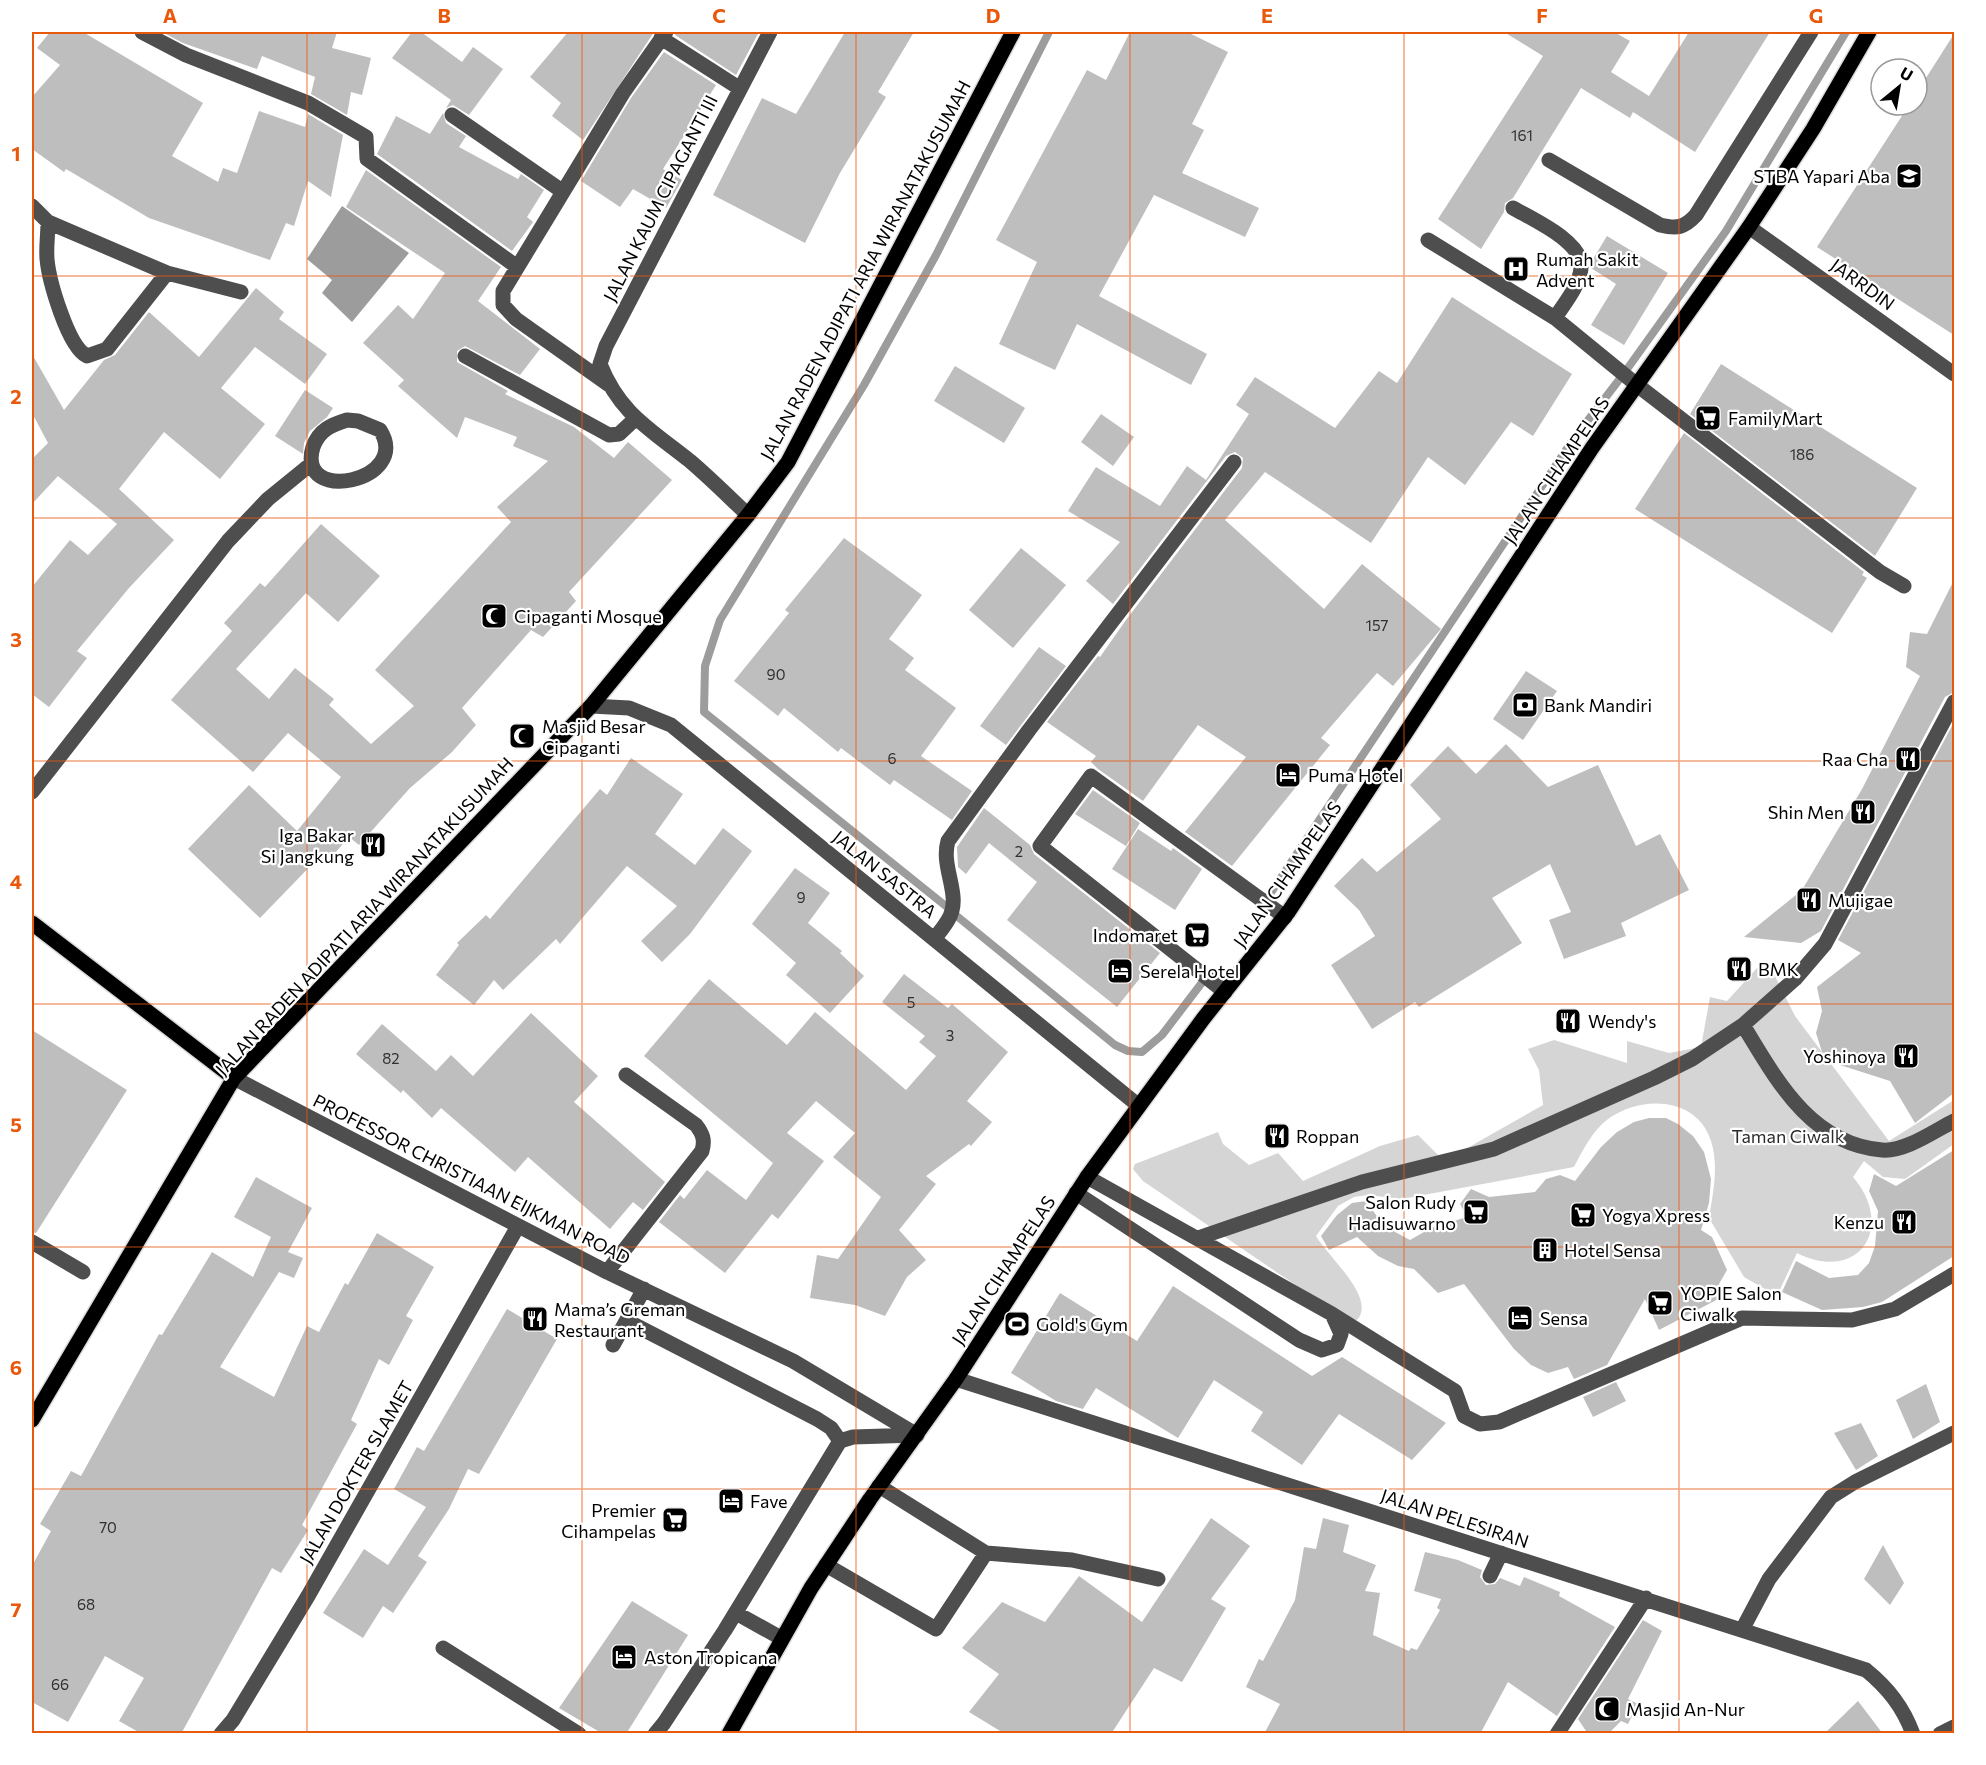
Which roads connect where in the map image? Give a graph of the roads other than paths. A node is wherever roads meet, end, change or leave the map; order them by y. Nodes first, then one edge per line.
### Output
1 (142, 32) edge
2 (770, 32) edge
3 (1013, 32) edge
4 (1811, 32) edge
5 (1869, 32) edge
6 (664, 35) edge
7 (739, 88) junction
8 (452, 115) dead end
9 (1549, 160) dead end
10 (562, 191) junction
11 (32, 206) edge
12 (1513, 208) dead end
13 (48, 222) junction
14 (1749, 227) junction
15 (1428, 240) dead end
16 (516, 266) junction
17 (167, 273) junction
18 (241, 292) dead end
19 (1555, 318) junction
20 (465, 356) dead end
21 (1954, 374) edge
22 (609, 385) junction
23 (1636, 385) junction
24 (634, 419) junction
25 (1234, 462) dead end
26 (311, 464) junction
27 (748, 515) junction
28 (1904, 586) dead end
29 (1954, 702) edge
30 (591, 706) junction
31 (32, 792) edge
32 (1285, 917) junction
33 (32, 923) edge
34 (934, 939) junction
35 (1225, 992) junction
36 (1743, 1025) junction
37 (626, 1075) dead end
38 (234, 1078) junction
39 (1139, 1106) junction
40 (1954, 1120) edge
41 (1087, 1177) junction
42 (1076, 1193) junction
43 (518, 1226) junction
44 (1198, 1238) junction
45 (32, 1242) edge
46 (83, 1272) dead end
47 (607, 1272) junction
48 (1954, 1274) edge
49 (644, 1289) junction
50 (1332, 1314) junction
51 (627, 1321) junction
52 (613, 1346) dead end
53 (956, 1379) junction
54 (32, 1420) edge
55 (1954, 1433) edge
56 (917, 1435) junction
57 (840, 1441) junction
58 (879, 1486) junction
59 (986, 1553) junction
60 (1501, 1553) junction
61 (826, 1565) junction
62 (1491, 1576) dead end
63 (1158, 1579) dead end
64 (1646, 1598) junction
65 (736, 1613) junction
66 (1742, 1630) junction
67 (781, 1638) junction
68 (443, 1648) dead end
69 (1954, 1727) edge
70 (221, 1734) edge
71 (579, 1734) edge
72 (655, 1734) edge
73 (729, 1734) edge
74 (1557, 1734) edge
75 (1913, 1734) edge
76 (1940, 1734) edge

1 - 16 street
2 - 7 street, JALAN KAUM CIPAGANTI III
3 - 27 main road, JALAN RADEN ADIPATI ARIA WIRANATAKUSUMAH
4 - 9 street
5 - 14 main road, JALAN CIHAMPELAS
6 - 7 street
6 - 10 street
7 - 22 street, JALAN KAUM CIPAGANTI III
8 - 10 street
10 - 16 street
11 - 13 street
12 - 19 street
13 - 17 street
13 - 17 street
14 - 21 street, JARRDIN
14 - 23 main road, JALAN CIHAMPELAS
15 - 19 street
16 - 22 street
17 - 18 street
19 - 23 street
20 - 24 street
22 - 24 street
23 - 28 street
23 - 32 main road, JALAN CIHAMPELAS
24 - 27 street
25 - 34 street
26 - 26 street
26 - 31 street
27 - 30 main road, JALAN RADEN ADIPATI ARIA WIRANATAKUSUMAH
29 - 36 street
30 - 34 street, JALAN SASTRA
30 - 38 main road, JALAN RADEN ADIPATI ARIA WIRANATAKUSUMAH
32 - 35 main road, JALAN CIHAMPELAS
32 - 35 street
33 - 38 main road, PROFESSOR CHRISTIAAN EIJKMAN ROAD
34 - 39 street, JALAN SASTRA
35 - 39 main road, JALAN CIHAMPELAS
36 - 40 street
36 - 44 street
37 - 47 street
38 - 43 street, PROFESSOR CHRISTIAAN EIJKMAN ROAD
38 - 54 main road, JALAN RADEN ADIPATI ARIA WIRANATAKUSUMAH
39 - 41 main road, JALAN CIHAMPELAS
41 - 42 main road, JALAN CIHAMPELAS
41 - 44 street
42 - 50 street
42 - 53 main road, JALAN CIHAMPELAS
43 - 47 street, PROFESSOR CHRISTIAAN EIJKMAN ROAD
43 - 70 street, JALAN DOKTER SLAMET
44 - 50 street
45 - 46 street
47 - 49 street, PROFESSOR CHRISTIAAN EIJKMAN ROAD
48 - 50 street
49 - 51 street
49 - 56 street, PROFESSOR CHRISTIAAN EIJKMAN ROAD
51 - 52 street
51 - 57 street
53 - 56 main road, JALAN CIHAMPELAS
53 - 60 street, JALAN PELESIRAN
55 - 66 street
56 - 57 street
56 - 58 main road, JALAN CIHAMPELAS
57 - 65 street
58 - 59 street
58 - 61 main road, JALAN CIHAMPELAS
59 - 61 street
59 - 63 street
60 - 62 street
60 - 64 street, JALAN PELESIRAN
61 - 67 main road, JALAN CIHAMPELAS
64 - 66 street, JALAN PELESIRAN
64 - 74 street
65 - 67 street
65 - 72 street
66 - 75 street, JALAN PELESIRAN
67 - 73 main road, JALAN CIHAMPELAS
68 - 71 street
69 - 76 street

